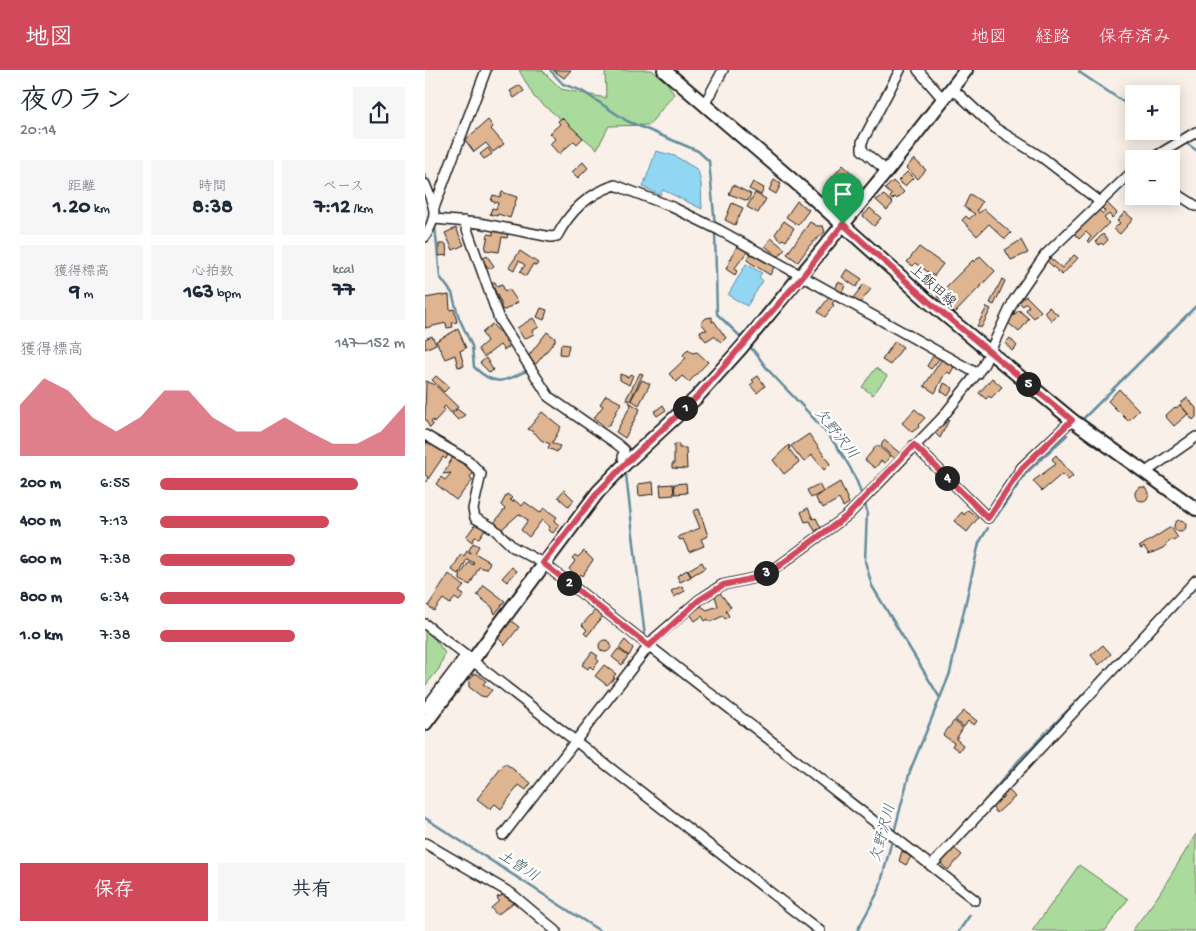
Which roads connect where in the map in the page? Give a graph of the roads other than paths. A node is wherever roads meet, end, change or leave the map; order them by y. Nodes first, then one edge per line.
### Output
1 (485, 70) edge
2 (663, 70) edge
3 (723, 70) edge
4 (900, 70) edge
5 (918, 70) edge
6 (966, 70) edge
7 (952, 88) junction
8 (943, 99) junction
9 (704, 105) junction
10 (1196, 132) edge
11 (1166, 150) edge
12 (887, 171) junction
13 (1125, 178) edge
14 (425, 184) edge
15 (1180, 196) edge
16 (1099, 201) junction
17 (1196, 206) edge
18 (434, 208) junction
19 (435, 219) junction
20 (464, 222) junction
21 (843, 224) junction
22 (425, 237) edge
23 (802, 277) junction
24 (991, 354) junction
25 (978, 374) junction
26 (1072, 420) junction
27 (425, 435) edge
28 (1196, 437) edge
29 (914, 445) junction
30 (626, 463) junction
31 (1151, 469) dead end
32 (1196, 509) edge
33 (543, 563) junction
34 (1196, 580) edge
35 (425, 624) edge
36 (649, 646) junction
37 (469, 657) junction
38 (425, 708) edge
39 (425, 724) edge
40 (576, 742) junction
41 (503, 835) dead end
42 (425, 843) edge
43 (931, 866) junction
44 (975, 900) dead end
45 (556, 931) edge
46 (820, 931) edge

1 - 18 street
2 - 9 street, 上飯田線
3 - 9 street
4 - 12 street
5 - 8 street
6 - 7 street
7 - 8 street
7 - 16 street
8 - 12 street
9 - 21 street, 上飯田線
10 - 11 street
12 - 21 street
13 - 16 street
14 - 18 street
15 - 17 street
16 - 24 street
18 - 19 street
19 - 20 street
19 - 22 street
20 - 23 street
20 - 30 street
21 - 23 street
21 - 24 street, 上飯田線
23 - 25 street
23 - 30 street
24 - 25 street
24 - 26 street, 上飯田線
25 - 29 street
26 - 29 street
26 - 32 street, 上飯田線
27 - 33 street
28 - 31 street
29 - 36 street
30 - 33 street
33 - 36 street
33 - 37 street
34 - 43 street
35 - 37 street
36 - 40 street
36 - 43 street
37 - 38 street
37 - 39 street
37 - 40 street
40 - 41 street
40 - 46 street
42 - 45 street
43 - 44 street

